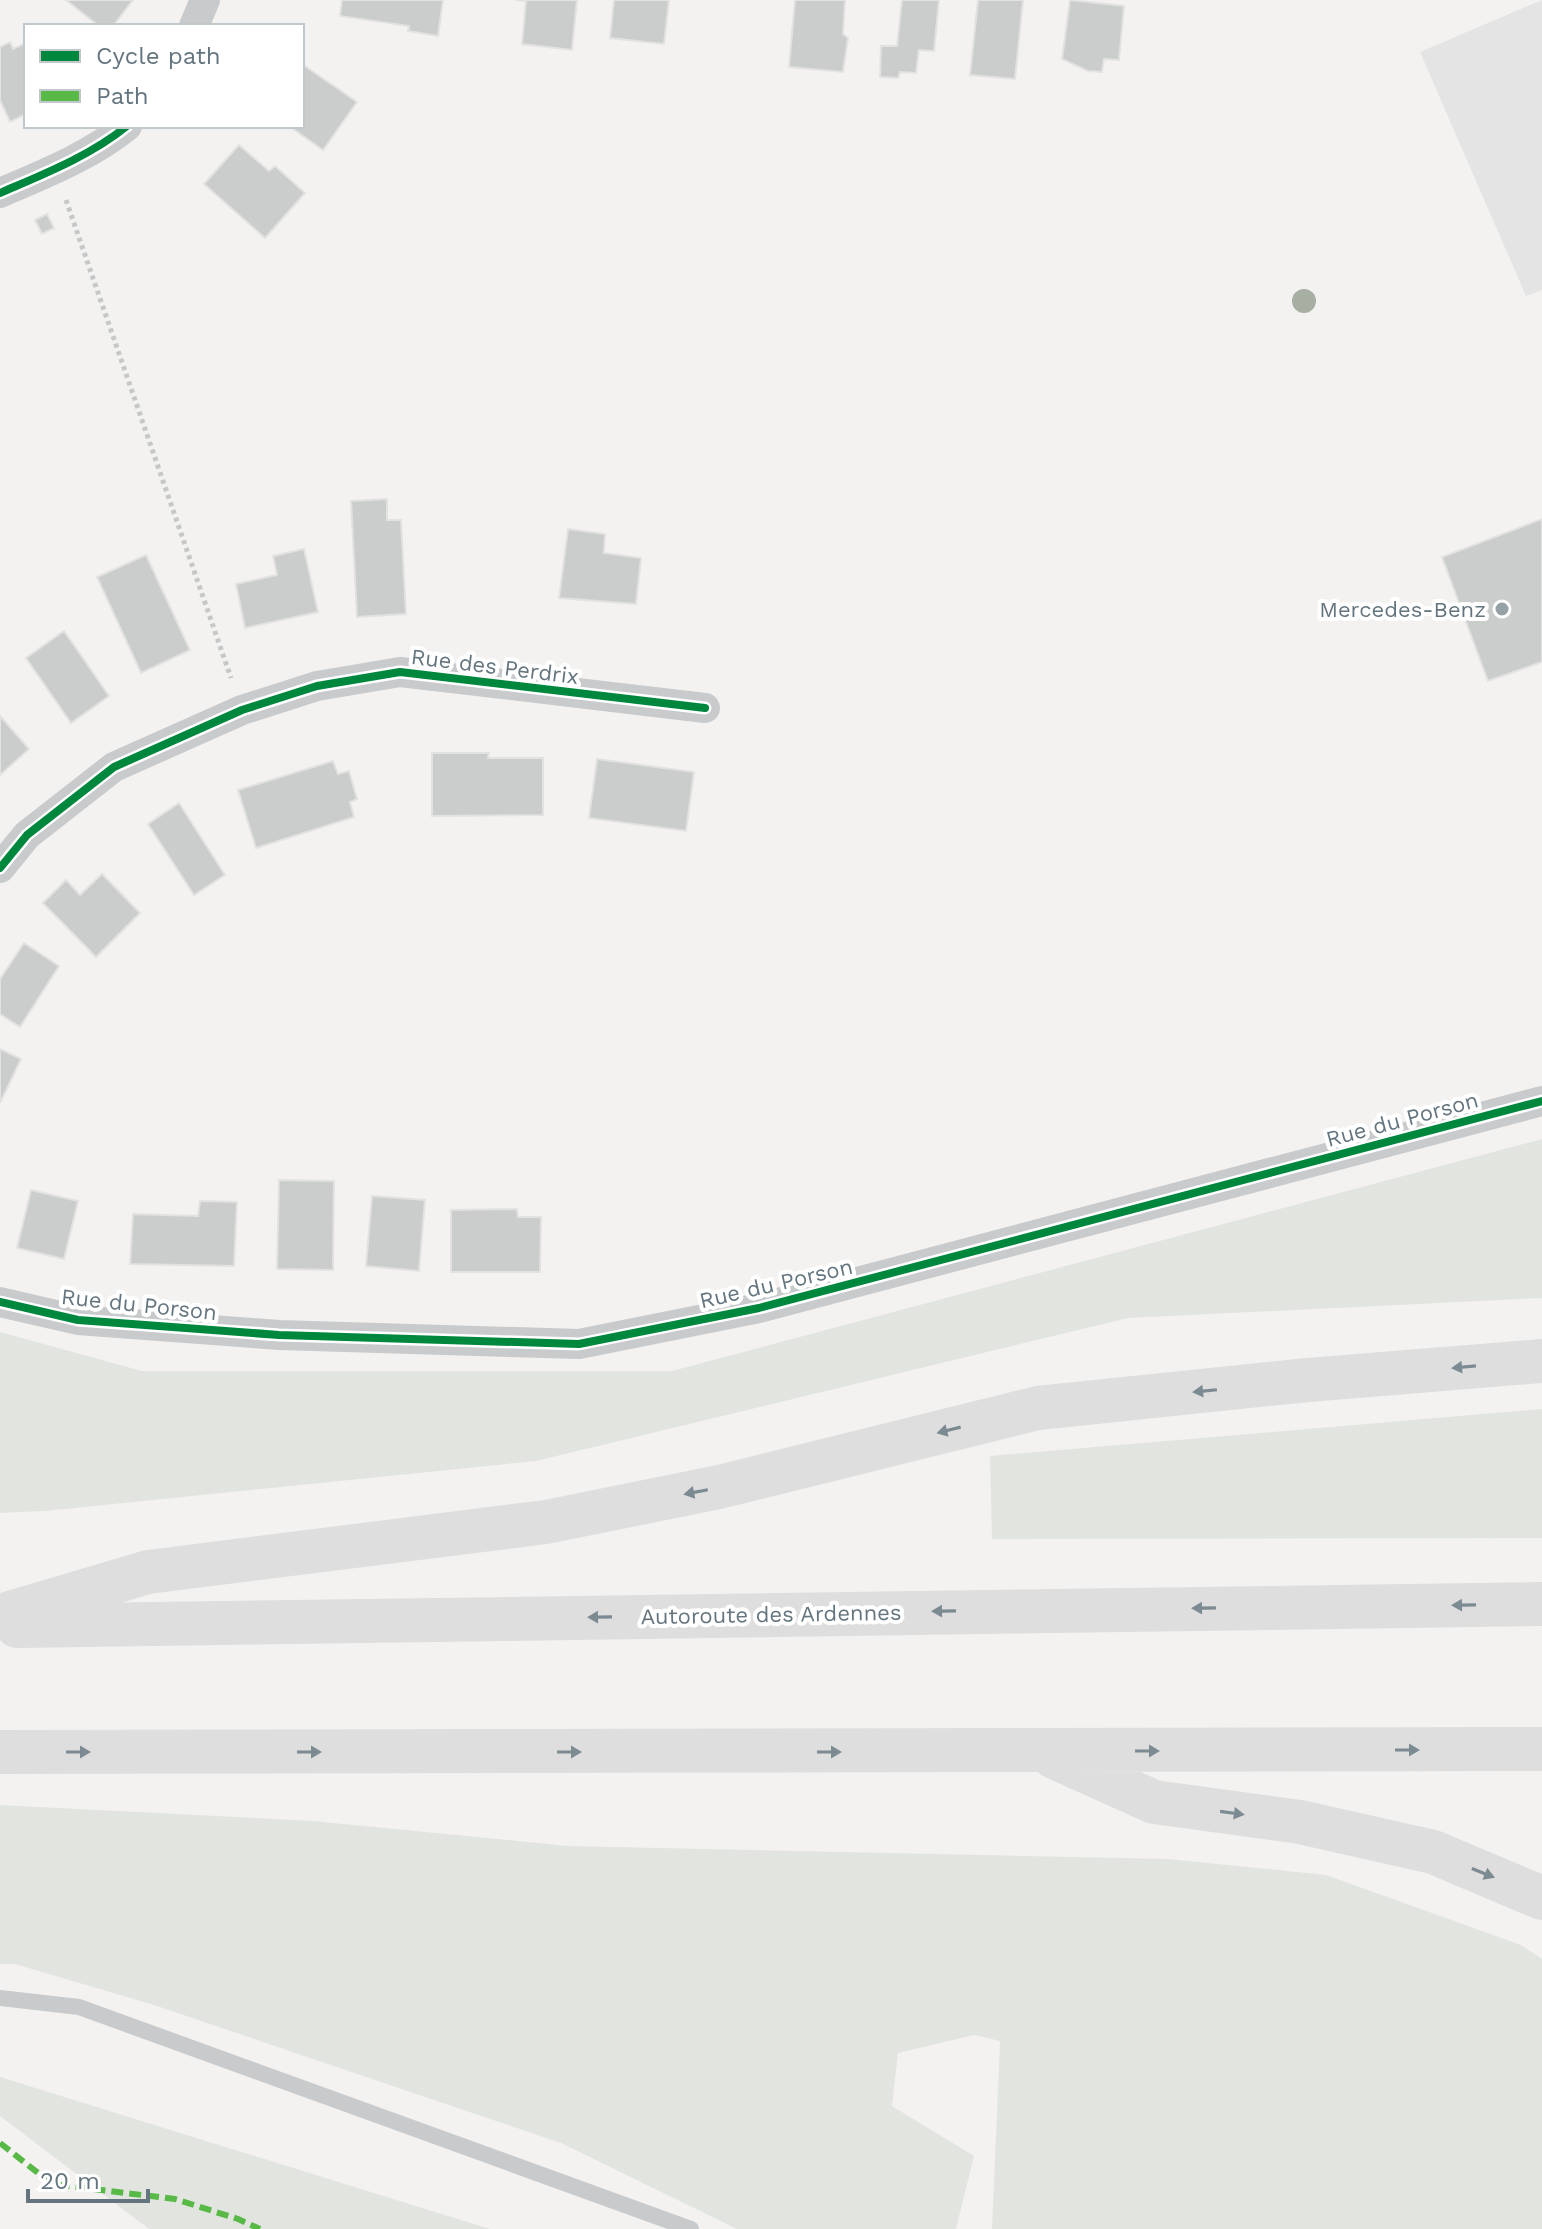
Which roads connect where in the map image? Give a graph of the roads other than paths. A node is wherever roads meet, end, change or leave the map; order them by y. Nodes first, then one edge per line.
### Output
1 (205, 0) edge
2 (195, 24) edge
3 (125, 128) edge
4 (0, 193) edge
5 (705, 708) dead end
6 (0, 868) edge
7 (1542, 1101) edge
8 (0, 1302) edge
9 (1542, 1361) edge
10 (1542, 1604) edge
11 (0, 1616) edge
12 (0, 1627) edge
13 (1542, 1749) edge
14 (0, 1752) edge
15 (1041, 1752) junction
16 (1542, 1898) edge
17 (0, 1998) edge
18 (691, 2229) edge

1 - 2 street
3 - 4 street
5 - 6 street, Rue des Perdrix
7 - 8 street, Rue du Porson
9 -> 11 highway
10 -> 12 highway, Autoroute des Ardennes
15 -> 13 highway
14 -> 15 highway
15 -> 16 highway
17 - 18 lane

